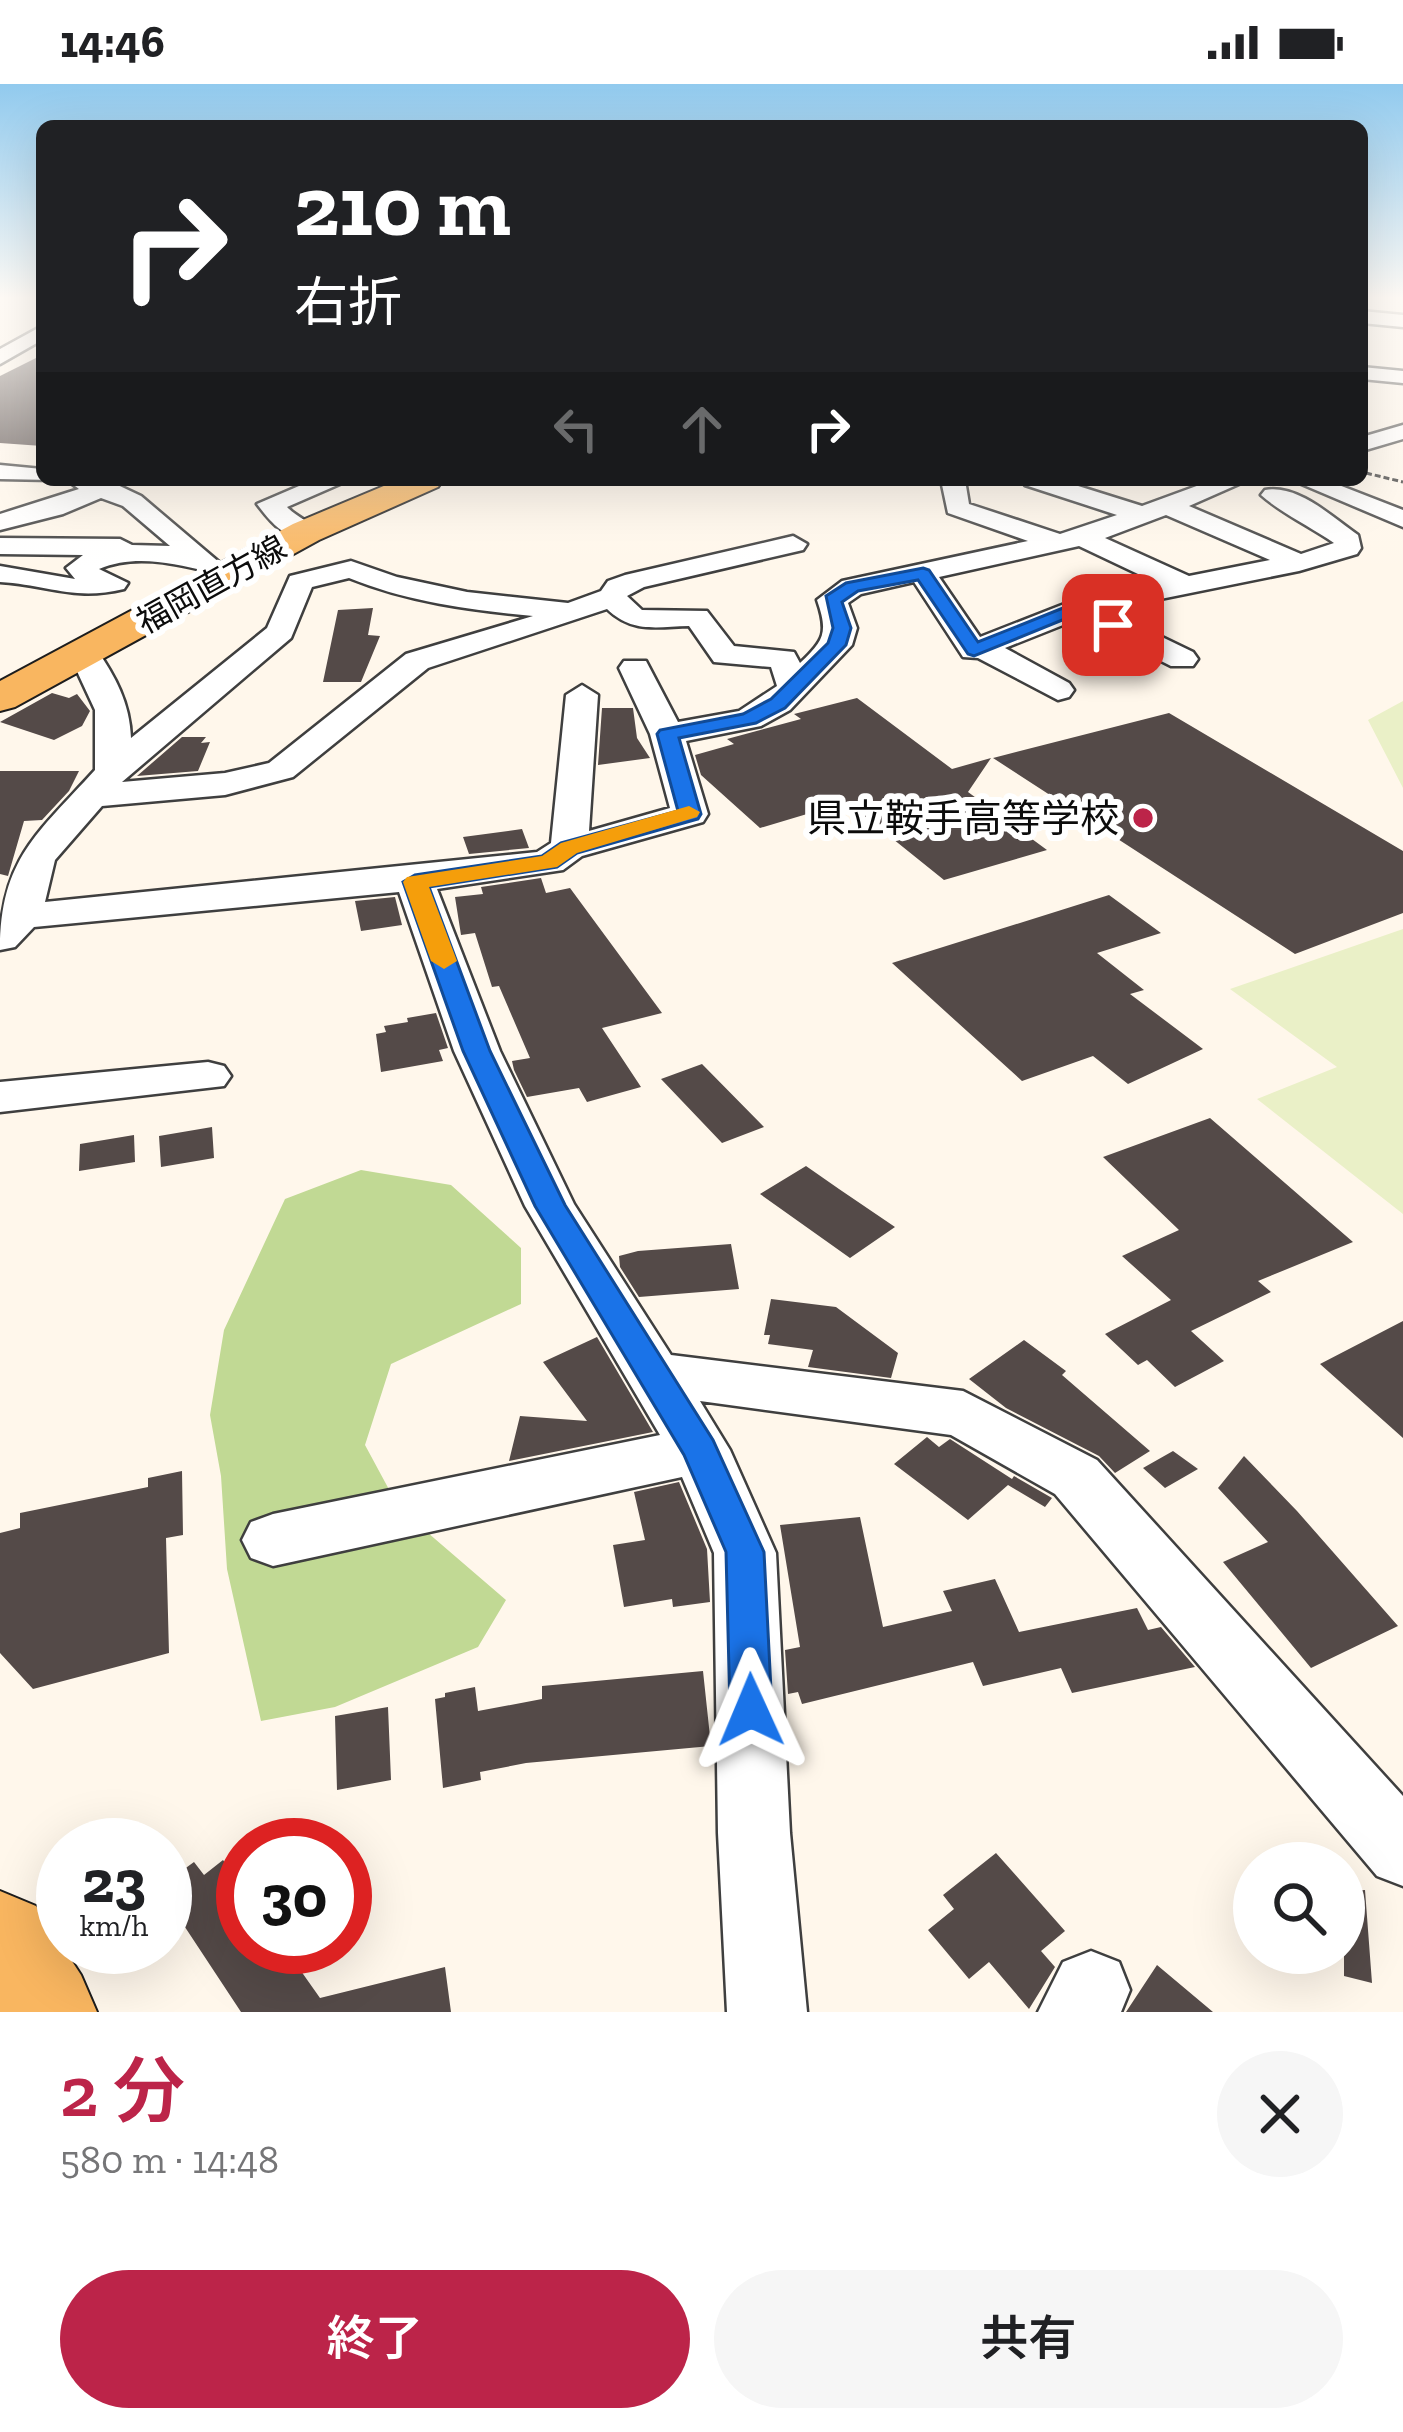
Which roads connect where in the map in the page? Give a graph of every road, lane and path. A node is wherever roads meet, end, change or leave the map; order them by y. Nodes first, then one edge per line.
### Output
1 (1403, 432) edge
2 (1368, 442) edge
3 (0, 472) edge
4 (1368, 473) edge
5 (36, 475) edge
6 (1403, 482) edge
7 (89, 486) edge
8 (97, 486) edge
9 (288, 486) edge
10 (322, 486) edge
11 (412, 486) edge
12 (954, 486) edge
13 (1058, 486) edge
14 (1219, 486) edge
15 (1289, 488) edge
16 (305, 493) junction
17 (0, 499) edge
18 (64, 505) junction
19 (1155, 510) junction
20 (1403, 519) edge
21 (0, 522) edge
22 (1214, 526) junction
23 (306, 532) junction
24 (793, 544) dead end
25 (0, 546) edge
26 (152, 554) junction
27 (1299, 563) junction
28 (212, 567) junction
29 (1069, 567) junction
30 (0, 574) edge
31 (923, 574) junction
32 (1189, 587) junction
33 (612, 597) junction
34 (569, 611) junction
35 (980, 647) junction
36 (84, 654) junction
37 (1182, 659) dead end
38 (635, 668) dead end
39 (793, 685) junction
40 (1058, 690) dead end
41 (582, 695) dead end
42 (0, 698) edge
43 (668, 734) junction
44 (101, 784) junction
45 (569, 848) junction
46 (17, 861) edge
47 (415, 882) junction
48 (11, 927) edge
49 (208, 1076) dead end
50 (0, 1097) edge
51 (657, 1376) junction
52 (700, 1450) junction
53 (273, 1540) dead end
54 (1403, 1850) edge
55 (0, 1942) edge
56 (44, 2012) edge
57 (767, 2012) edge

1 - 2 street
3 - 5 street
4 - 6 path
7 - 18 street
8 - 28 street
9 - 16 street
10 - 16 street
11 - 23 main road, 福岡直方線
12 - 29 street
13 - 19 street
14 - 19 street
15 - 20 street
15 - 22 street
15 - 27 street
16 - 23 street
17 - 18 street
18 - 21 street
19 - 22 street
19 - 29 street
22 - 27 street
23 - 28 main road, 福岡直方線
24 - 33 street
25 - 26 street
26 - 28 street
26 - 30 street
27 - 32 street
28 - 36 main road, 福岡直方線
29 - 31 street
29 - 32 street
29 - 32 street
29 - 35 street
29 - 37 street
31 - 35 street
31 - 39 street
33 - 34 street
33 - 39 street
34 - 44 street
34 - 44 street
35 - 40 street
36 - 42 main road, 福岡直方線
36 - 44 street
38 - 43 street
39 - 43 street
41 - 45 street
43 - 45 street
44 - 46 street
45 - 47 street
46 - 48 street
47 - 48 street
47 - 51 street
49 - 50 street
51 - 52 street
51 - 54 street
52 - 53 street
52 - 57 street
55 - 56 main road

